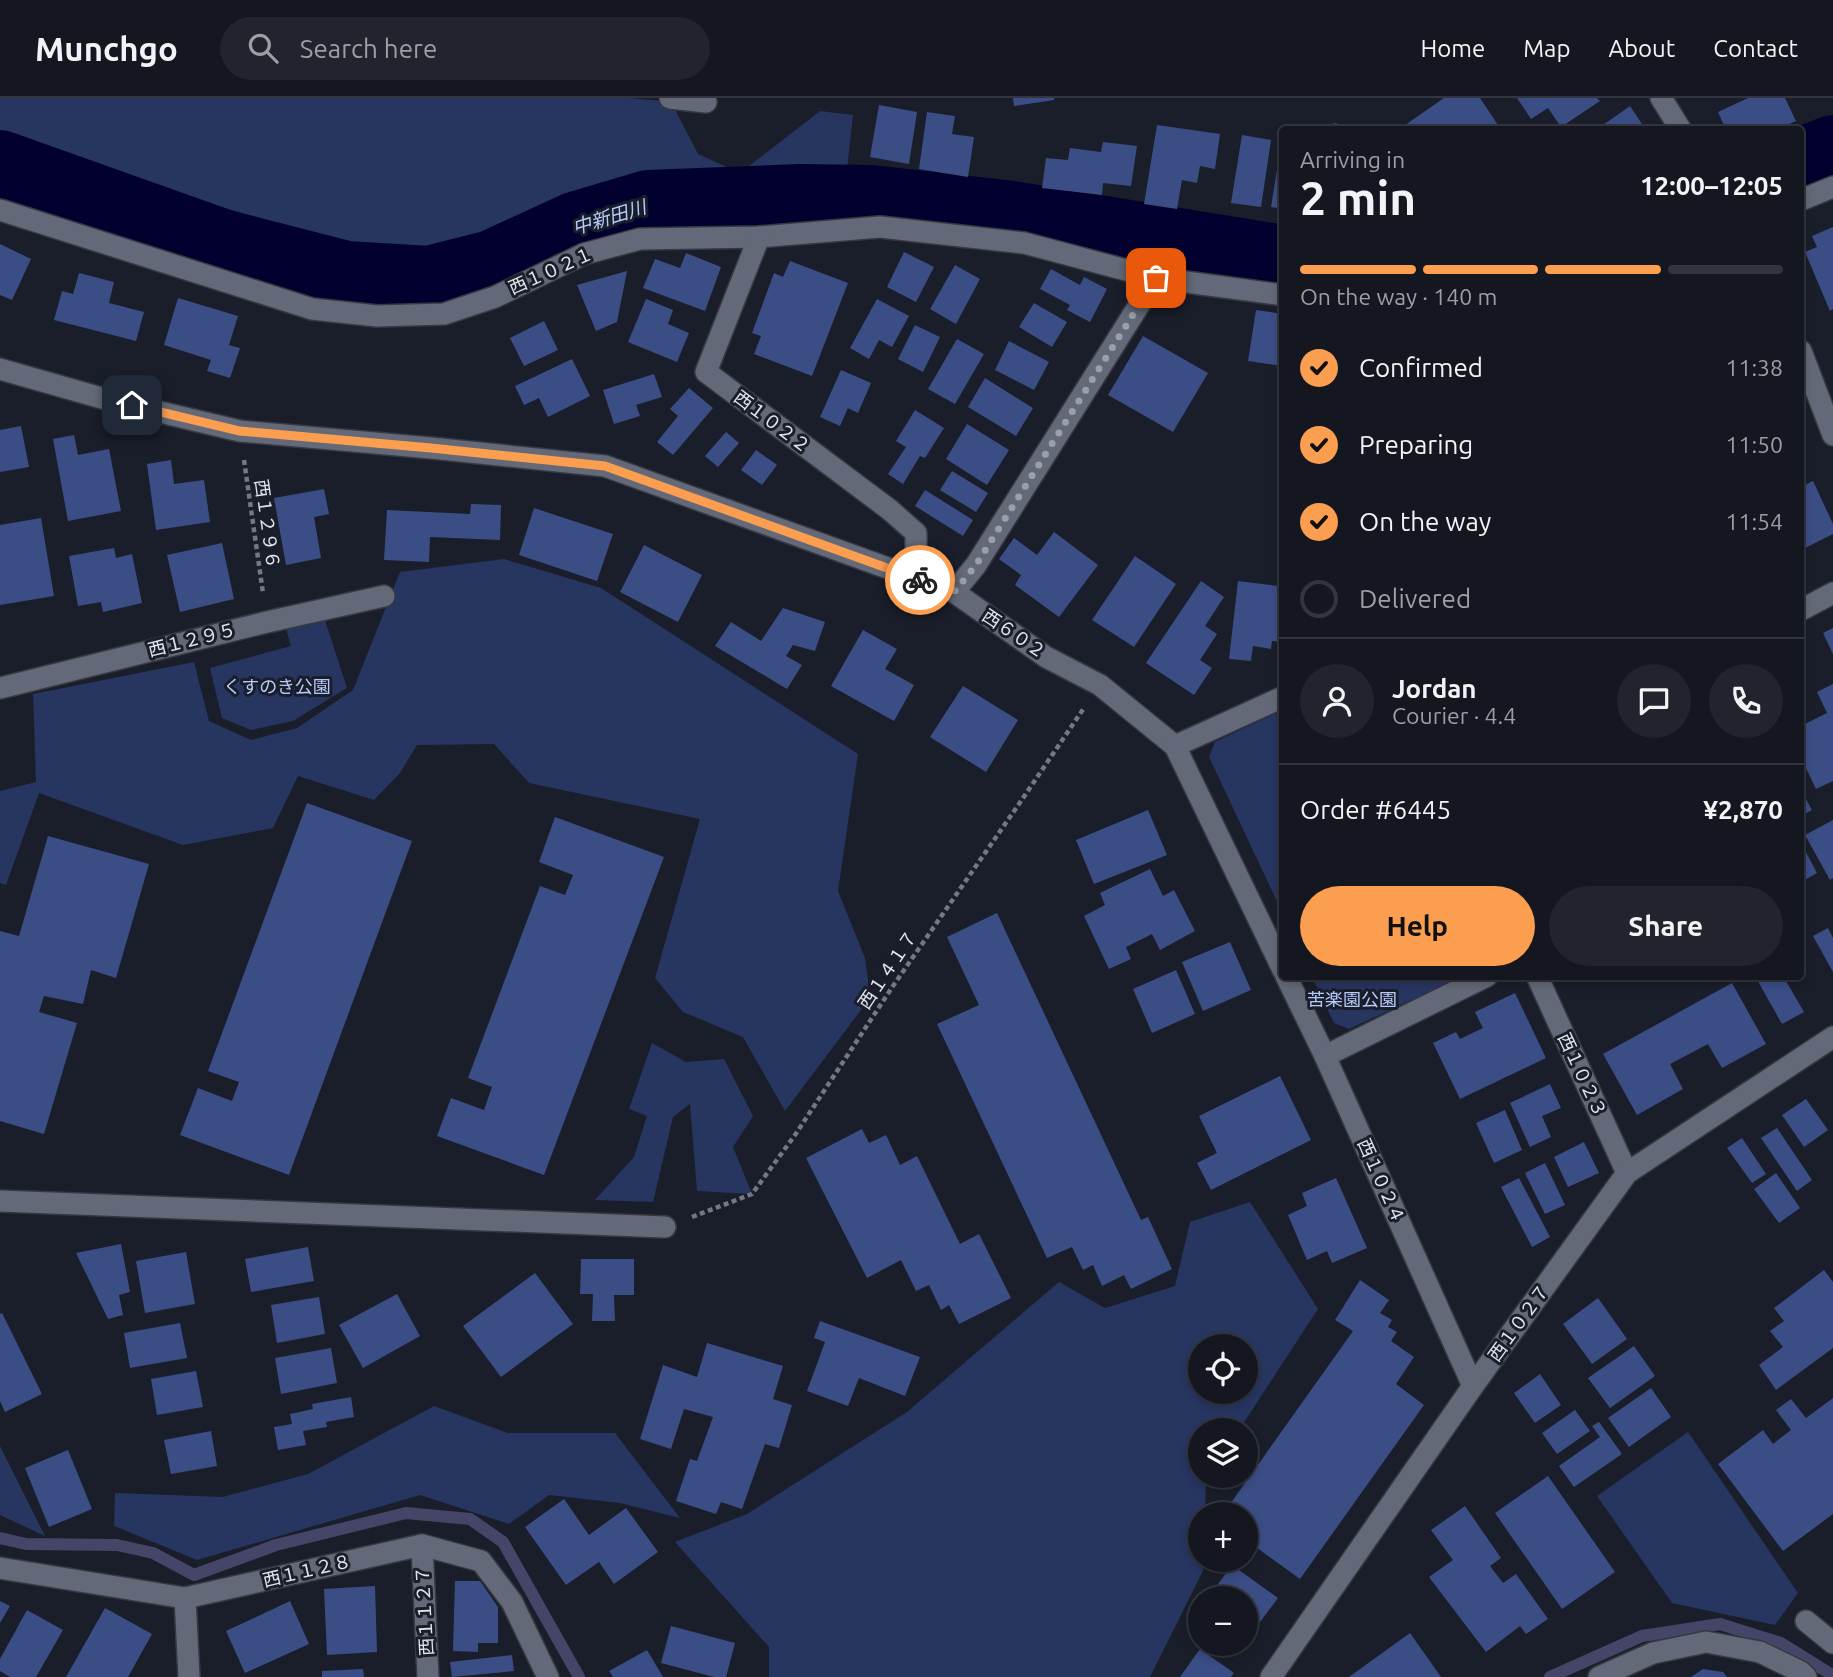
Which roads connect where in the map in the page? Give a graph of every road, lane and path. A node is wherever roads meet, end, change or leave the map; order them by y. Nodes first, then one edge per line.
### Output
1 (670, 98) edge
2 (1661, 98) edge
3 (706, 102) dead end
4 (1678, 126) edge
5 (1833, 187) edge
6 (1804, 199) edge
7 (0, 210) edge
8 (759, 237) junction
9 (1156, 278) junction
10 (1279, 294) edge
11 (1804, 368) edge
12 (0, 369) edge
13 (1808, 390) edge
14 (240, 431) junction
15 (1833, 435) edge
16 (916, 578) junction
17 (954, 592) junction
18 (1833, 593) edge
19 (384, 596) dead end
20 (1804, 608) edge
21 (267, 622) junction
22 (1100, 685) junction
23 (0, 688) edge
24 (1279, 699) edge
25 (1175, 746) junction
26 (1279, 962) edge
27 (1288, 980) edge
28 (1479, 980) edge
29 (1539, 980) edge
30 (1833, 1037) edge
31 (1325, 1056) junction
32 (1627, 1172) junction
33 (0, 1201) edge
34 (665, 1227) joint
35 (1473, 1386) junction
36 (422, 1545) junction
37 (0, 1568) edge
38 (185, 1598) junction
39 (1806, 1621) dead end
40 (1833, 1643) edge
41 (189, 1677) edge
42 (428, 1677) edge
43 (548, 1677) edge
44 (1271, 1677) edge
45 (1599, 1677) edge
46 (1806, 1677) edge

1 - 3 street
2 - 4 street
5 - 6 street
7 - 8 street, 西１０２１
8 - 9 street, 西１０２１
8 - 16 street, 西１０２２
9 - 10 street
9 - 17 street
11 - 13 street
12 - 14 street
13 - 15 street
14 - 16 street
14 - 21 path, 西１２９６
16 - 17 street
17 - 22 street, 西６０２
18 - 20 street
19 - 21 street, 西１２９５
21 - 23 street, 西１２９５
22 - 25 street, 西６０２
22 - 34 path, 西１４１７
24 - 25 street
25 - 26 street
27 - 31 street, 西１０２４
28 - 31 street
29 - 32 street, 西１０２３
30 - 32 street, 西１０２７
31 - 35 street, 西１０２４
32 - 35 street, 西１０２７
33 - 34 street
35 - 44 street, 西１０２７
36 - 38 street, 西１１２８
36 - 42 street, 西１１２７
36 - 43 street, 西１１２８
37 - 38 street, 西１１２８
38 - 41 street
39 - 40 street
45 - 46 street

